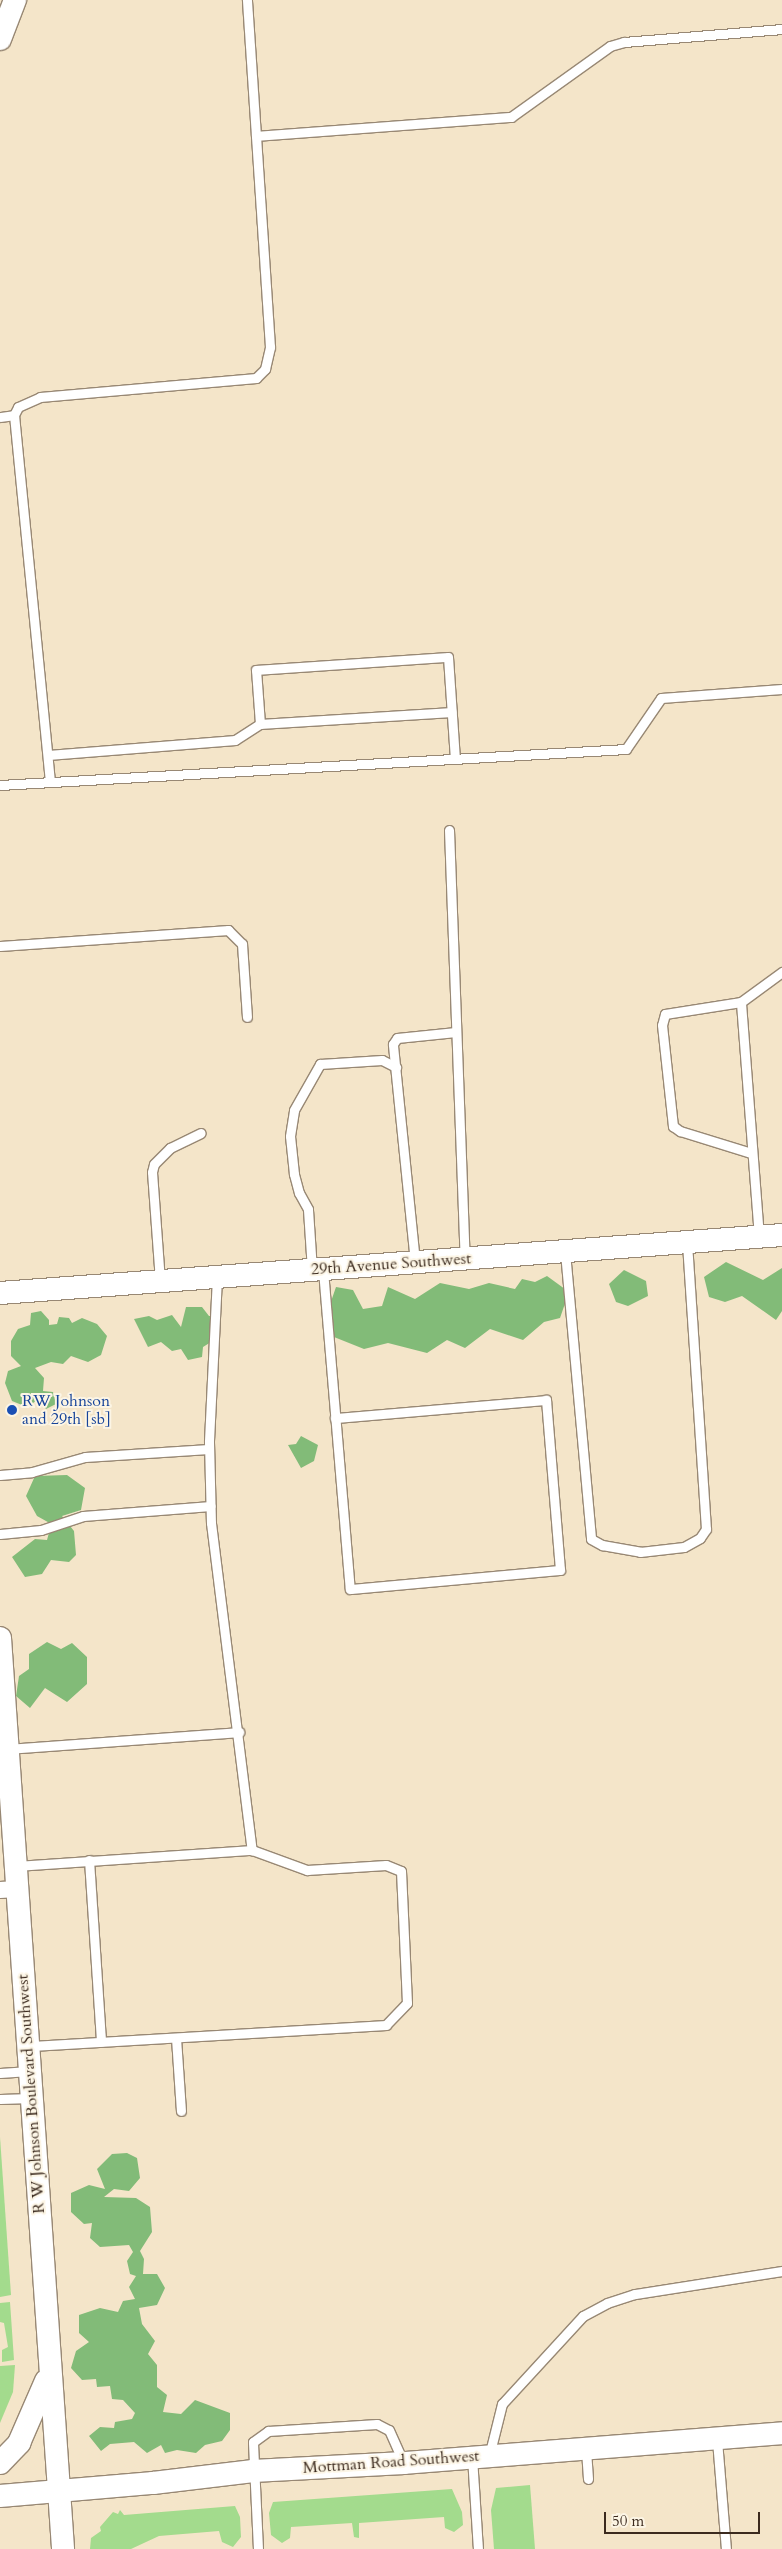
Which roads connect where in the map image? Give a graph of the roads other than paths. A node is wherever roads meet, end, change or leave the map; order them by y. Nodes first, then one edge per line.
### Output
1 (15, 0) edge
2 (247, 0) edge
3 (782, 29) edge
4 (0, 39) edge
5 (256, 136) junction
6 (14, 415) junction
7 (0, 417) edge
8 (782, 689) edge
9 (452, 712) junction
10 (260, 724) junction
11 (48, 755) junction
12 (455, 759) junction
13 (50, 782) junction
14 (0, 785) edge
15 (449, 830) dead end
16 (0, 946) edge
17 (782, 972) edge
18 (741, 1002) junction
19 (247, 1017) dead end
20 (456, 1032) junction
21 (396, 1067) junction
22 (201, 1133) dead end
23 (751, 1153) junction
24 (782, 1235) edge
25 (759, 1237) junction
26 (687, 1242) junction
27 (565, 1251) junction
28 (464, 1259) junction
29 (415, 1262) junction
30 (317, 1270) junction
31 (217, 1277) junction
32 (160, 1281) junction
33 (0, 1293) edge
34 (335, 1418) junction
35 (209, 1449) junction
36 (0, 1475) edge
37 (211, 1506) junction
38 (0, 1534) edge
39 (0, 1638) edge
40 (239, 1732) junction
41 (8, 1748) junction
42 (252, 1850) junction
43 (89, 1860) junction
44 (15, 1866) junction
45 (8, 1890) edge
46 (176, 2038) junction
47 (101, 2042) junction
48 (28, 2046) junction
49 (29, 2071) junction
50 (0, 2074) edge
51 (31, 2098) junction
52 (0, 2100) edge
53 (181, 2111) dead end
54 (782, 2271) edge
55 (49, 2371) junction
56 (782, 2433) edge
57 (716, 2439) junction
58 (586, 2449) junction
59 (481, 2456) junction
60 (404, 2463) junction
61 (0, 2464) edge
62 (253, 2471) junction
63 (588, 2480) dead end
64 (58, 2491) junction
65 (0, 2496) edge
66 (63, 2549) edge
67 (258, 2549) edge
68 (478, 2549) edge
69 (726, 2549) edge

1 - 4 street
2 - 5 lane
3 - 5 lane
5 - 6 lane
6 - 7 lane
6 - 11 lane
8 - 12 lane
9 - 10 lane
9 - 10 lane
9 - 12 lane
10 - 11 lane
11 - 13 lane
12 - 13 lane
13 - 14 lane
15 - 20 lane
16 - 19 lane
17 - 18 lane
18 - 23 lane
18 - 23 lane
20 - 21 lane
20 - 28 lane
21 - 29 lane
21 - 30 lane
22 - 32 lane
23 - 25 lane
24 - 25 street, 29th Avenue Southwest
25 - 26 street, 29th Avenue Southwest
26 - 27 street, 29th Avenue Southwest
26 - 27 lane
27 - 28 street, 29th Avenue Southwest
28 - 29 street, 29th Avenue Southwest
29 - 30 street, 29th Avenue Southwest
30 - 31 street, 29th Avenue Southwest
30 - 34 lane
31 - 32 street, 29th Avenue Southwest
31 - 35 lane
32 - 33 street, 29th Avenue Southwest
34 - 34 lane
35 - 36 lane
35 - 37 lane
37 - 38 lane
37 - 40 lane
39 - 41 street, R W Johnson Boulevard Southwest
40 - 41 lane
40 - 42 lane
41 - 44 street, R W Johnson Boulevard Southwest
42 - 43 lane
42 - 46 lane
43 - 44 lane
43 - 47 lane
44 - 45 street, R W Johnson Boulevard Southwest
45 - 48 street, R W Johnson Boulevard Southwest
46 - 47 lane
46 - 53 lane
47 - 48 lane
48 - 49 street, R W Johnson Boulevard Southwest
49 - 50 lane
49 - 51 street, R W Johnson Boulevard Southwest
51 - 52 lane
51 - 55 street, R W Johnson Boulevard Southwest
54 - 59 lane
55 - 61 street
55 - 64 street, R W Johnson Boulevard Southwest
56 - 57 street, Mottman Road Southwest
57 - 58 street, Mottman Road Southwest
57 - 69 lane
58 - 59 street, Mottman Road Southwest
58 - 63 lane
59 - 60 street, Mottman Road Southwest
59 - 68 lane
60 - 62 street, Mottman Road Southwest
60 - 62 lane
62 - 64 street, Mottman Road Southwest
62 - 67 lane
64 - 65 street, Mottman Road Southwest
64 - 66 street, R W Johnson Boulevard Southwest

